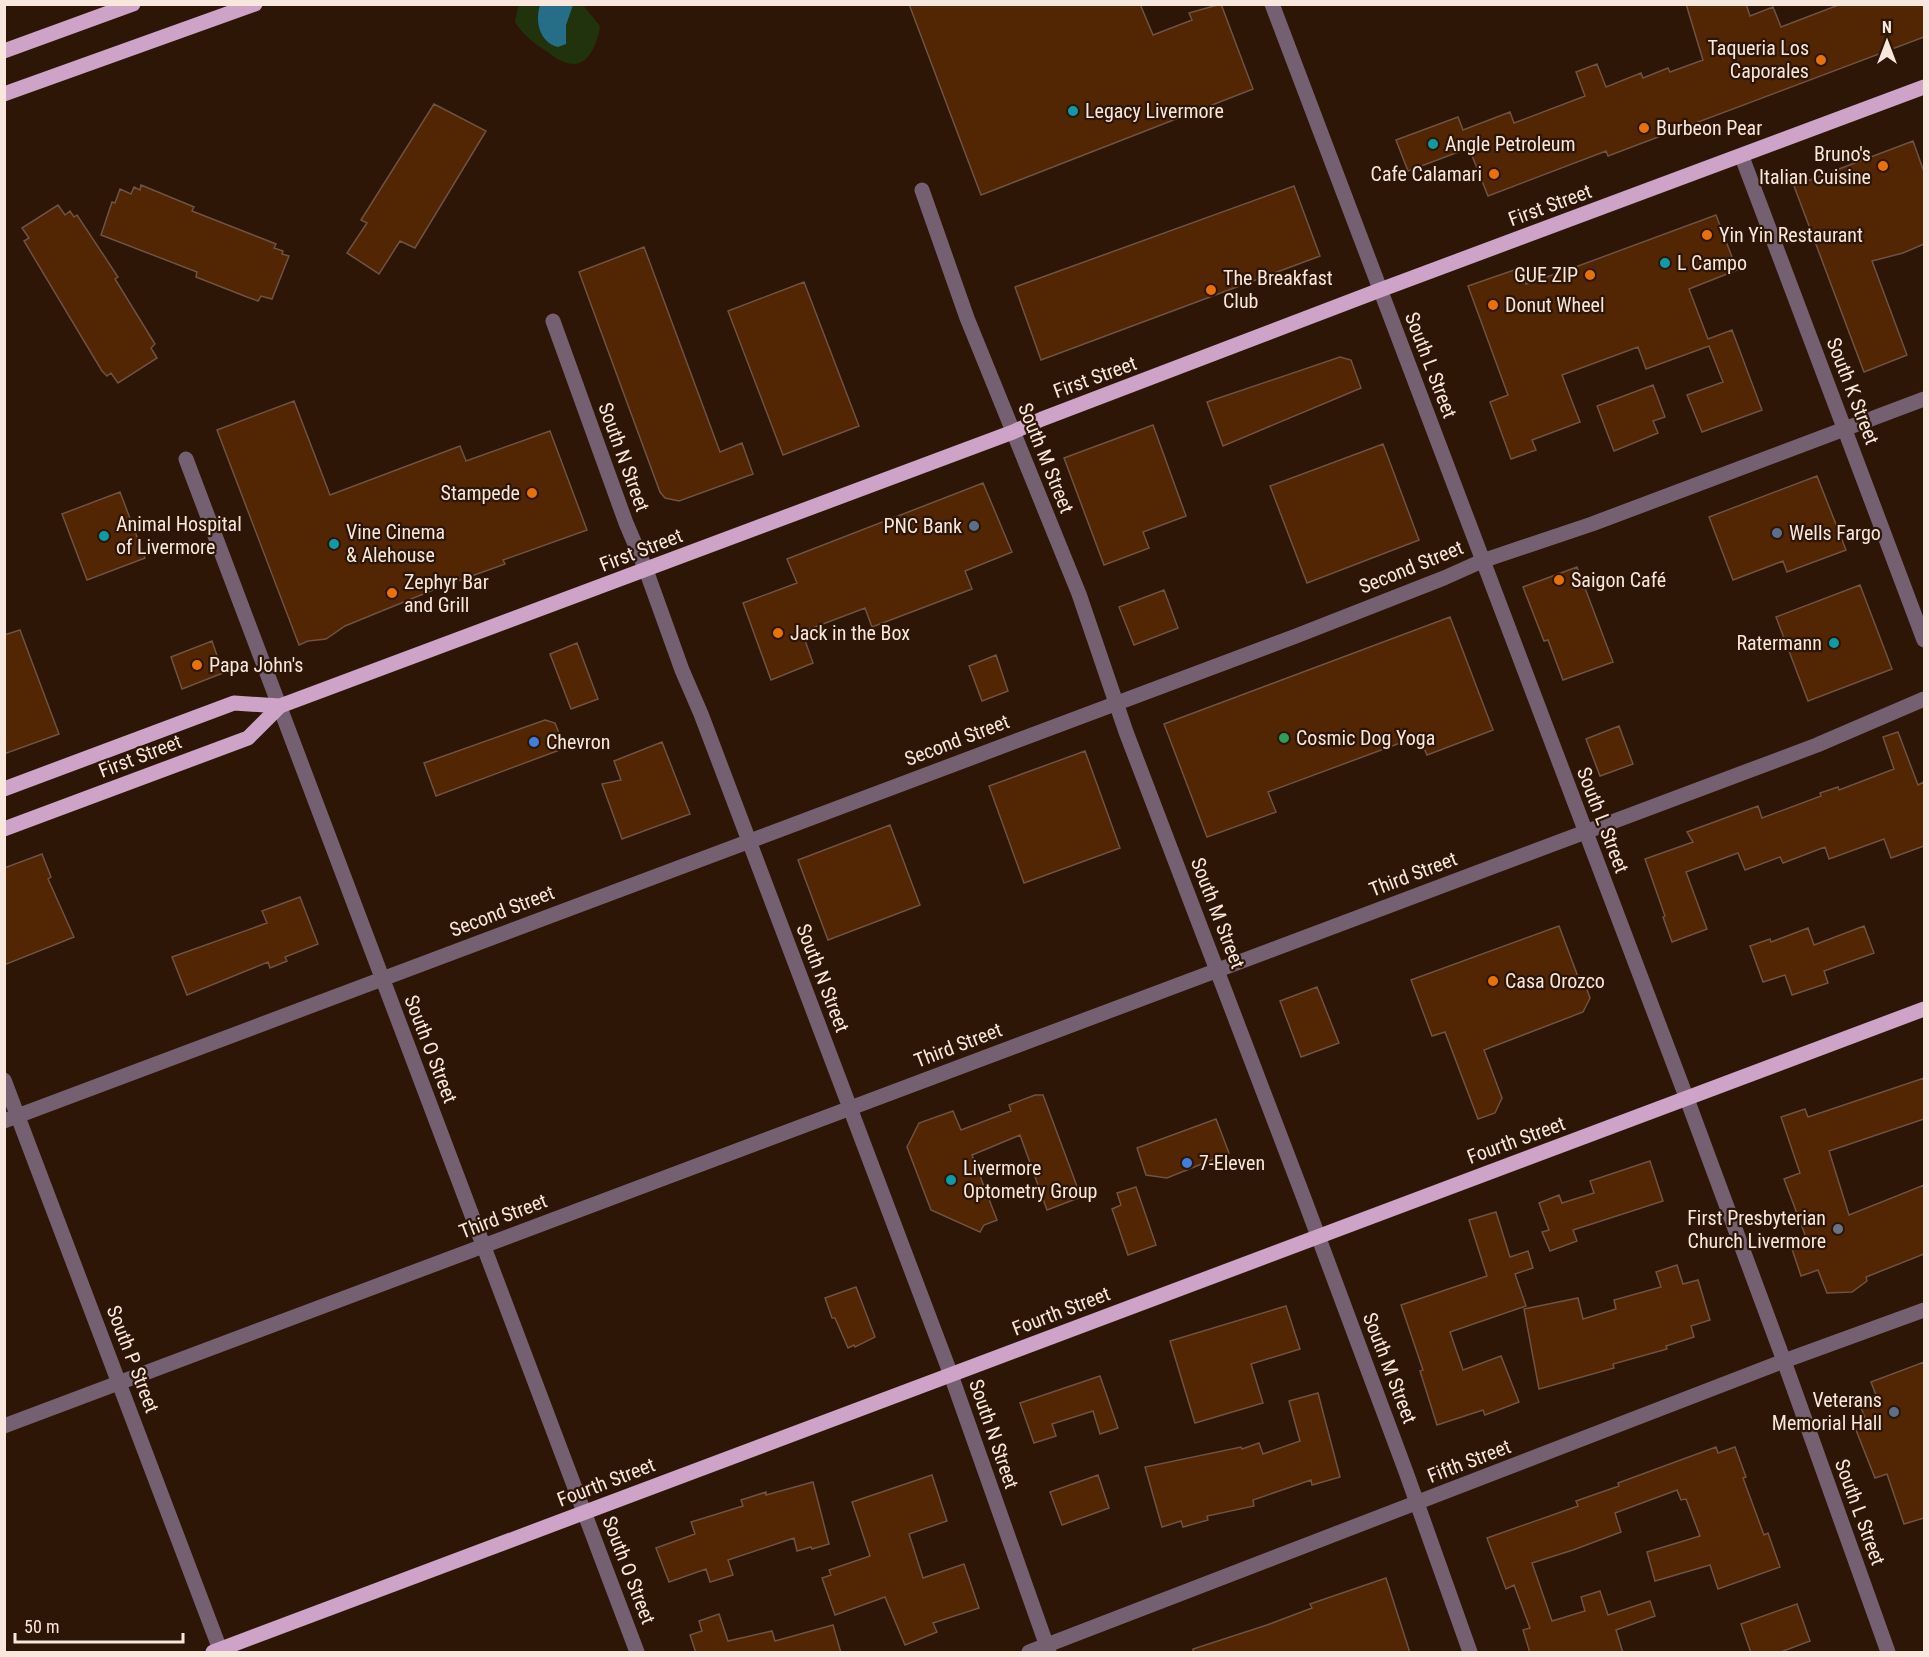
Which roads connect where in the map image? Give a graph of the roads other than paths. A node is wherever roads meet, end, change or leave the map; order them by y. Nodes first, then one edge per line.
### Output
1 (133, 4) edge
2 (255, 4) edge
3 (1272, 4) edge
4 (4, 51) edge
5 (1924, 87) edge
6 (4, 94) edge
7 (1742, 157) junction
8 (922, 190) dead end
9 (1380, 290) junction
10 (553, 321) dead end
11 (1924, 399) edge
12 (1845, 429) junction
13 (1013, 432) junction
14 (186, 459) dead end
15 (1482, 561) junction
16 (646, 570) junction
17 (1924, 640) edge
18 (1924, 699) edge
19 (1116, 703) junction
20 (280, 706) junction
21 (4, 789) edge
22 (4, 829) edge
23 (1585, 832) junction
24 (749, 841) junction
25 (1217, 970) junction
26 (382, 979) junction
27 (1924, 1010) edge
28 (4, 1080) edge
29 (1687, 1099) junction
30 (850, 1108) junction
31 (11, 1118) edge
32 (1318, 1237) junction
33 (483, 1246) junction
34 (1924, 1310) edge
35 (1784, 1361) junction
36 (951, 1375) junction
37 (119, 1383) junction
38 (4, 1425) edge
39 (1418, 1503) junction
40 (584, 1513) junction
41 (1047, 1649) edge
42 (218, 1652) edge
43 (637, 1653) edge
44 (1029, 1653) edge
45 (1470, 1653) edge
46 (1888, 1653) edge

1 - 4 main road
2 - 6 main road
3 - 9 street, South L Street
5 - 7 main road, First Street
7 - 9 main road, First Street
7 - 12 street, South K Street
8 - 13 street, South M Street
9 - 13 main road, First Street
9 - 15 street, South L Street
10 - 16 street, South N Street
11 - 12 street, Second Street
12 - 15 street, Second Street
12 - 17 street, South K Street
13 - 16 main road, First Street
13 - 19 street, South M Street
14 - 20 street, South O Street
15 - 19 street, Second Street
15 - 23 street, South L Street
16 - 20 main road, First Street
16 - 24 street, South N Street
18 - 23 street, Third Street
19 - 24 street, Second Street
19 - 25 street, South M Street
20 - 21 main road, First Street
20 - 22 main road, First Street
20 - 26 street, South O Street
23 - 25 street, Third Street
23 - 29 street, South L Street
24 - 26 street, Second Street
24 - 30 street, South N Street
25 - 30 street, Third Street
25 - 32 street, South M Street
26 - 31 street, Second Street
26 - 33 street, South O Street
27 - 29 main road, Fourth Street
28 - 31 street, South P Street
29 - 32 main road, Fourth Street
29 - 35 street, South L Street
30 - 33 street, Third Street
30 - 36 street, South N Street
31 - 37 street, South P Street
32 - 36 main road, Fourth Street
32 - 39 street, South M Street
33 - 37 street, Third Street
33 - 40 street, South O Street
34 - 35 street, Fifth Street
35 - 39 street, Fifth Street
35 - 46 street, South L Street
36 - 40 main road, Fourth Street
36 - 41 street, South N Street
37 - 38 street, Third Street
37 - 42 street, South P Street
39 - 41 street, Fifth Street
39 - 45 street, South M Street
40 - 42 main road, Fourth Street
40 - 43 street, South O Street
41 - 44 street, Fifth Street

